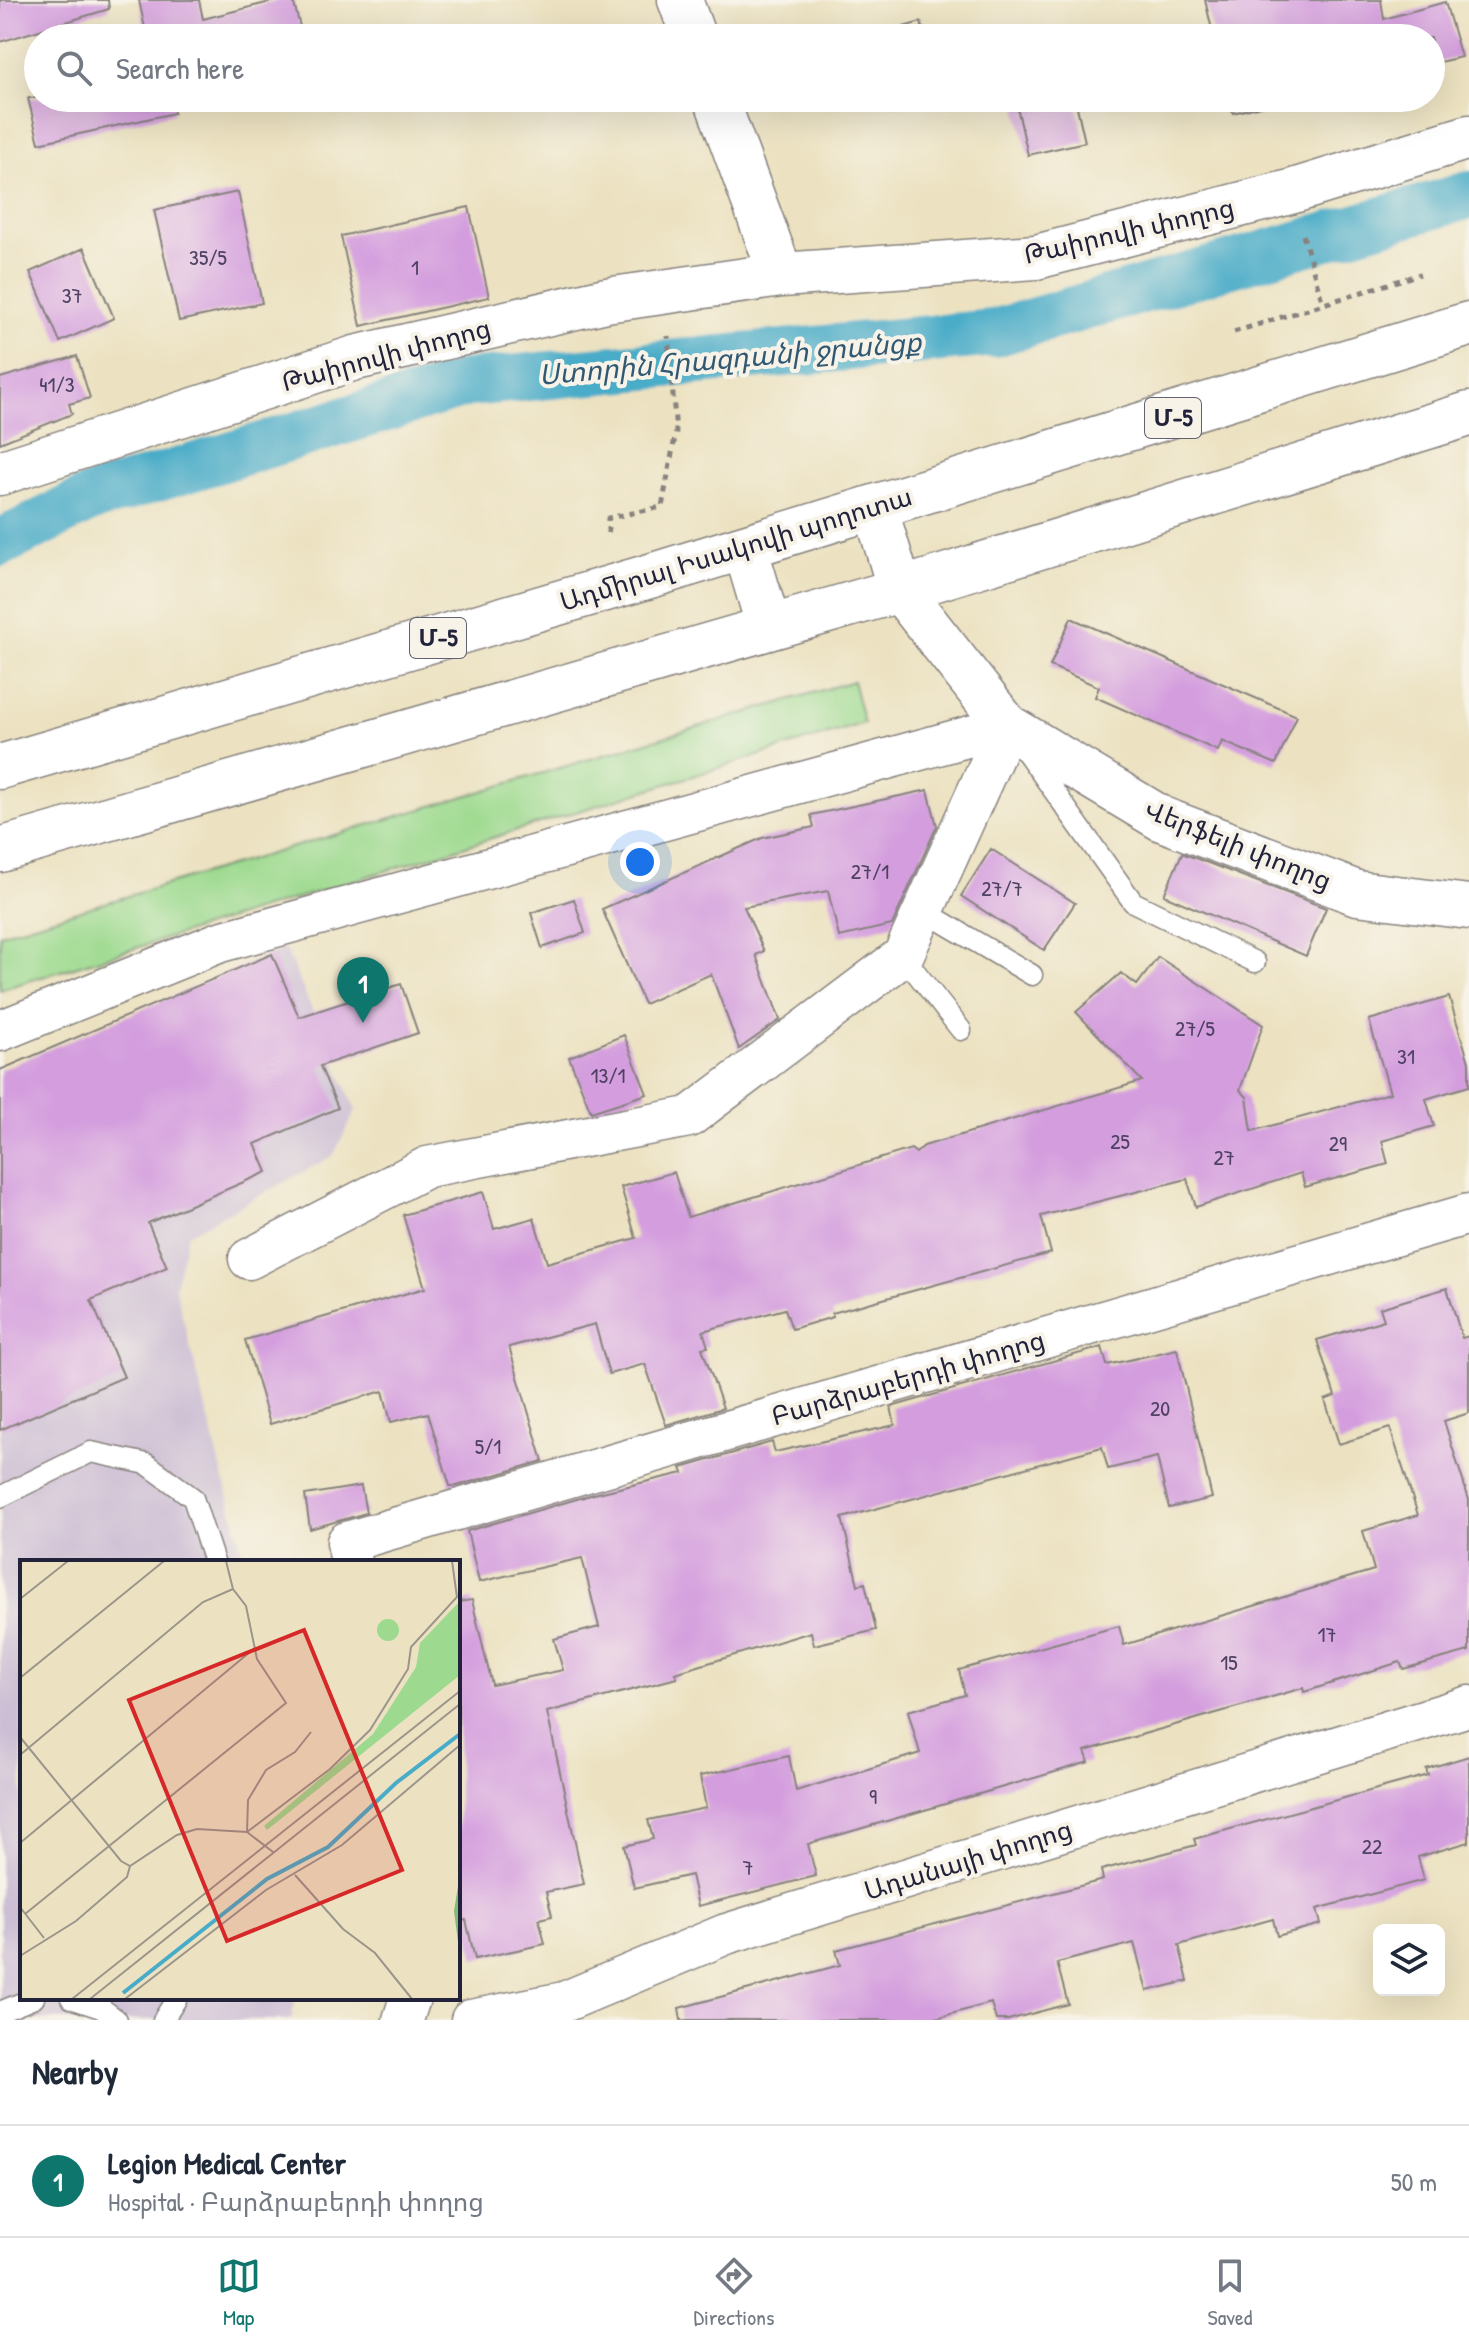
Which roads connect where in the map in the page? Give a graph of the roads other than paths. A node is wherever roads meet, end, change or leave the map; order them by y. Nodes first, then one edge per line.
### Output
1 (680, 0) edge
2 (689, 24) edge
3 (721, 112) edge
4 (1469, 137) edge
5 (781, 275) junction
6 (1469, 324) edge
7 (1469, 414) edge
8 (0, 473) edge
9 (875, 507) junction
10 (745, 547) junction
11 (900, 590) junction
12 (769, 628) junction
13 (1007, 726) junction
14 (0, 767) edge
15 (0, 850) edge
16 (1469, 907) edge
17 (924, 911) junction
18 (903, 956) junction
19 (1255, 962) dead end
20 (1032, 975) dead end
21 (961, 1030) dead end
22 (0, 1031) edge
23 (1469, 1214) edge
24 (249, 1259) dead end
25 (0, 1497) edge
26 (349, 1552) edge
27 (213, 1560) edge
28 (1469, 1706) edge
29 (29, 2000) edge
30 (77, 2000) edge
31 (176, 2000) edge
32 (409, 2000) edge
33 (0, 2012) edge
34 (117, 2020) edge
35 (163, 2020) edge
36 (403, 2020) edge
37 (471, 2020) edge

1 - 2 main road
3 - 5 main road
4 - 5 main road, Թաիրովի փողոց
5 - 8 main road, Թաիրովի փողոց
6 - 9 main road, Ադմիրալ Իսակովի պողոտա / Մ-5
7 - 11 main road
9 - 10 main road, Ադմիրալ Իսակովի պողոտա / Մ-5
9 - 11 main road
10 - 12 main road
10 - 14 main road, Ադմիրալ Իսակովի պողոտա / Մ-5
11 - 12 main road
11 - 13 main road, Վերֆելի փողոց
12 - 15 main road
13 - 16 main road, Վերֆելի փողոց
13 - 17 street
13 - 19 lane
13 - 22 street
17 - 18 street
17 - 20 lane
18 - 21 lane
18 - 24 street
23 - 26 street, Բարձրաբերդի փողոց
25 - 27 lane
28 - 37 street, Ադանայի փողոց
29 - 33 lane
30 - 34 lane
31 - 35 lane
32 - 36 street

